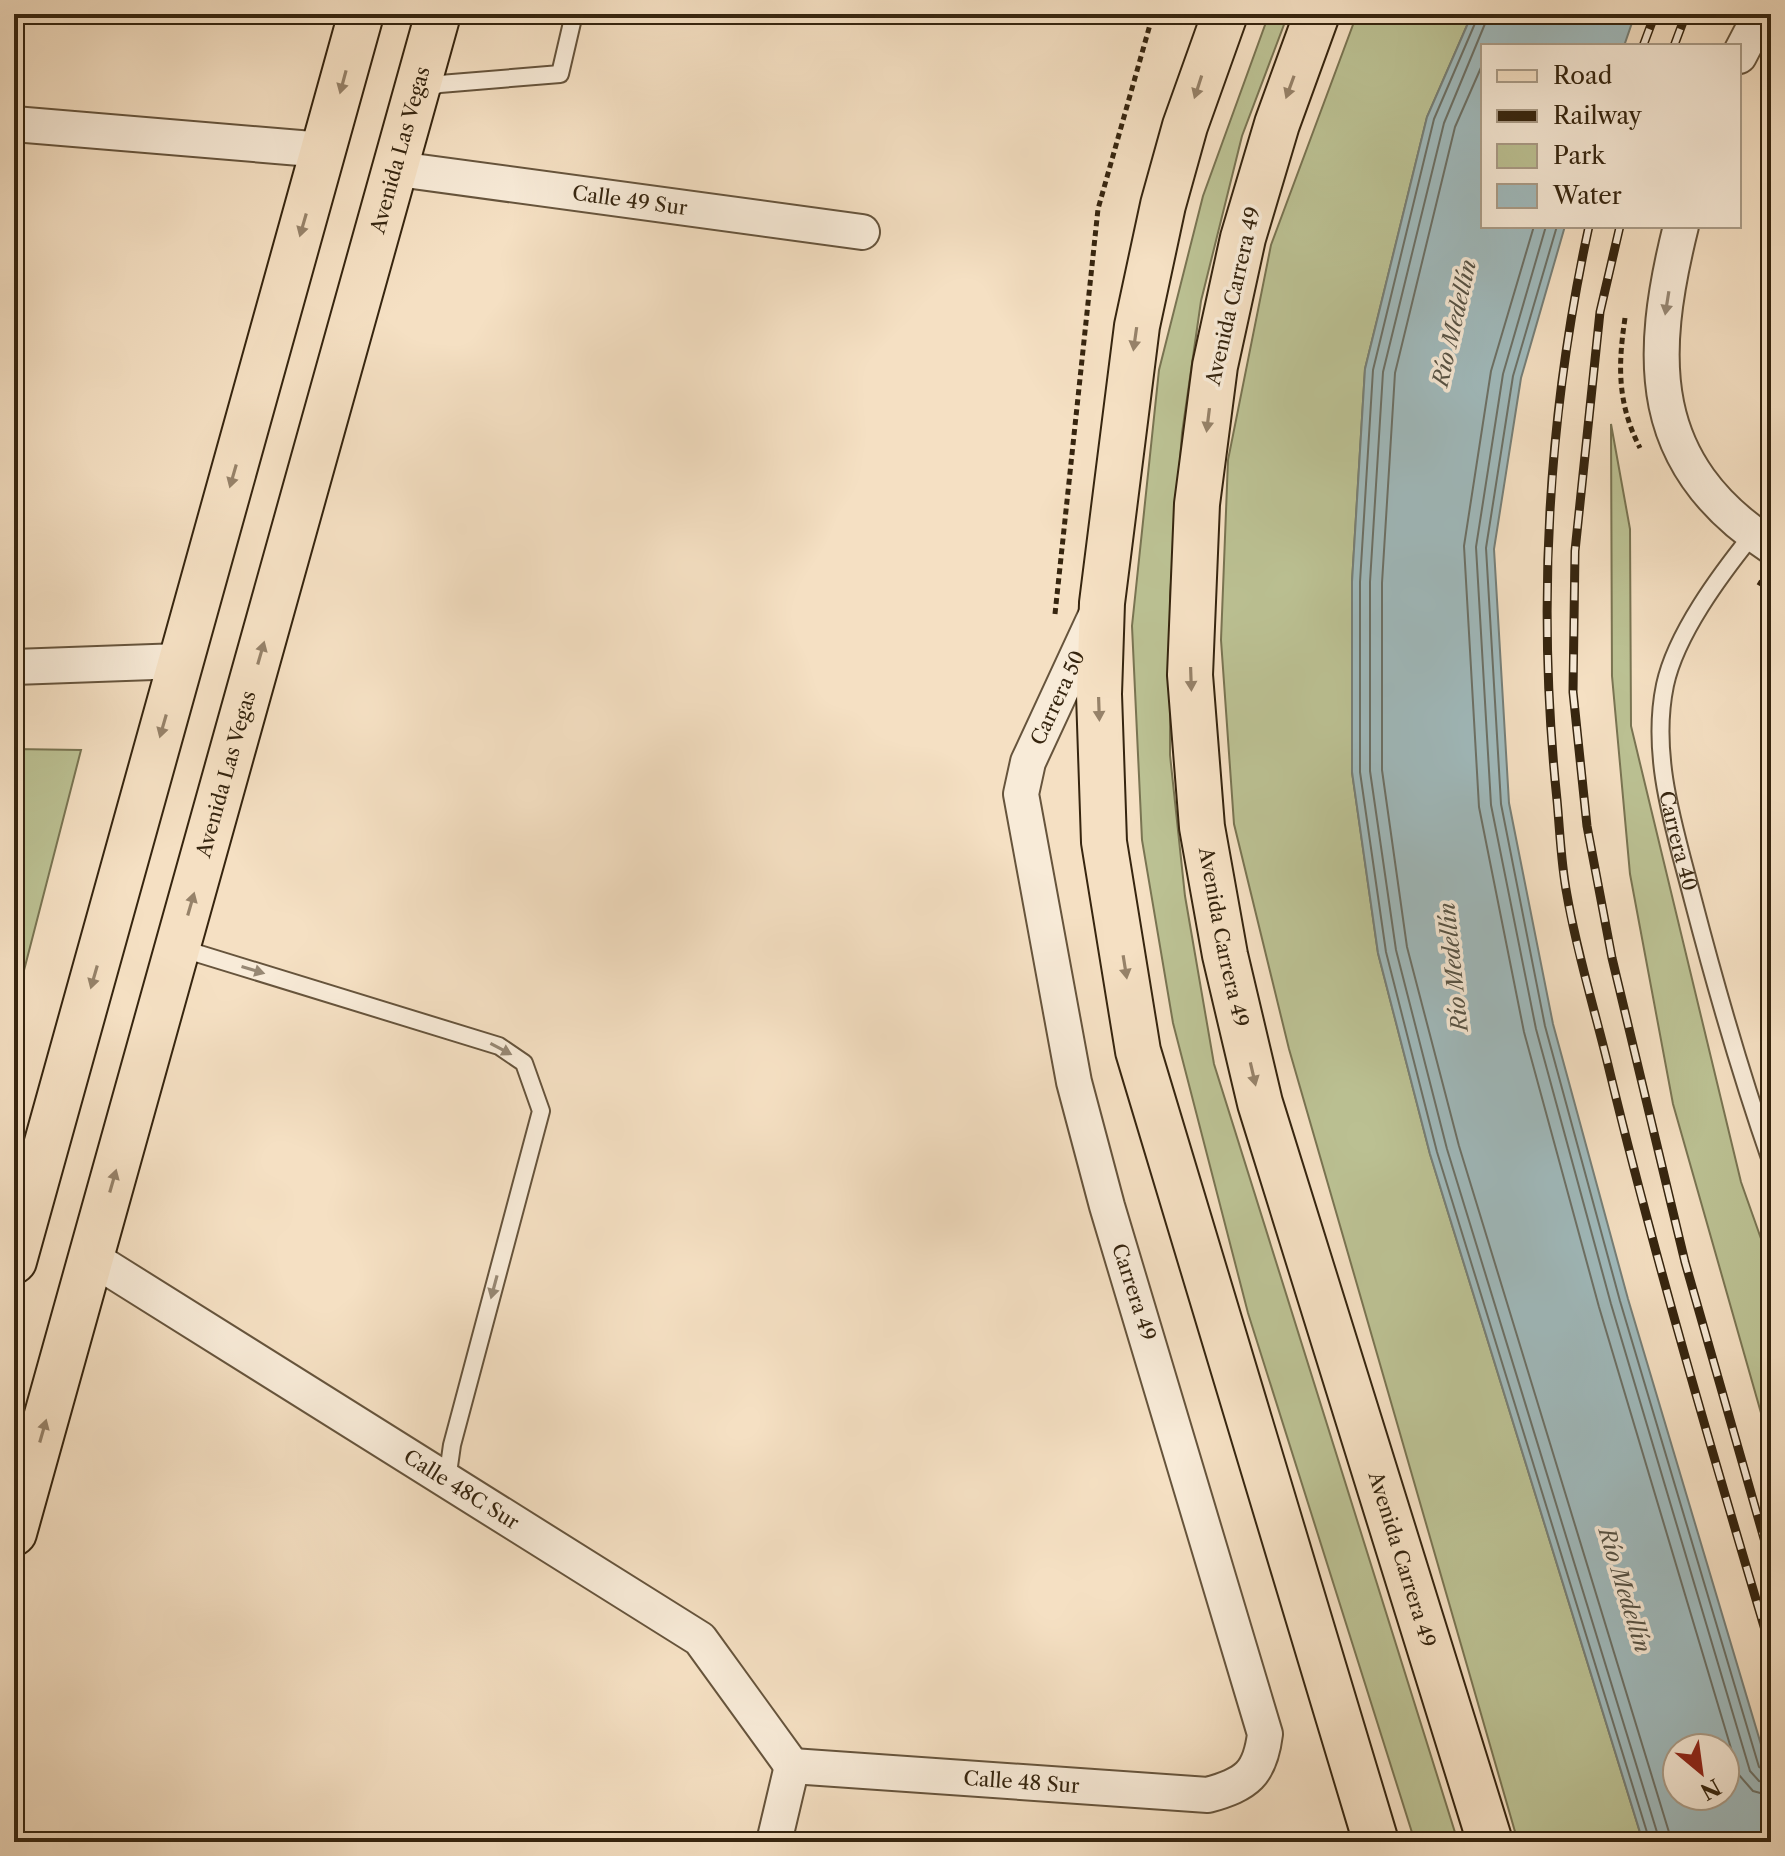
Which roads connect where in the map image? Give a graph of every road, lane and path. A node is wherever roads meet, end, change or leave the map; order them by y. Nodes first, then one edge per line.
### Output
1 (361, 14) edge
2 (438, 14) edge
3 (574, 14) edge
4 (1153, 14) edge
5 (1317, 14) edge
6 (1761, 14) edge
7 (1219, 22) edge
8 (1741, 52) edge
9 (418, 90) junction
10 (14, 124) edge
11 (324, 150) junction
12 (398, 169) junction
13 (1681, 228) edge
14 (862, 232) dead end
15 (1762, 540) edge
16 (1102, 603) junction
17 (1054, 626) dead end
18 (181, 661) junction
19 (14, 667) edge
20 (1021, 794) joint
21 (179, 947) junction
22 (1771, 1161) edge
23 (92, 1258) junction
24 (14, 1261) edge
25 (447, 1480) junction
26 (14, 1533) edge
27 (792, 1766) junction
28 (1247, 1779) joint
29 (774, 1842) edge
30 (1376, 1842) edge
31 (1490, 1842) edge

1 -> 11 main road
2 - 9 main road, Avenida Las Vegas
3 - 9 lane
4 - 17 path
5 -> 31 main road, Avenida Carrera 49
6 - 8 street
7 -> 16 main road
9 - 12 main road, Avenida Las Vegas
10 - 11 street
11 -> 18 main road
12 - 14 street, Calle 49 Sur
21 -> 12 main road, Avenida Las Vegas
13 -> 15 street, Carrera 40
15 - 22 lane, Carrera 40
16 - 20 street, Carrera 50
16 -> 30 main road
18 - 19 street
18 -> 24 main road
20 - 28 street, Carrera 49
23 -> 21 main road, Avenida Las Vegas
21 -> 25 lane
23 - 25 street, Calle 48C Sur
26 -> 23 main road, Avenida Las Vegas
25 - 27 street, Calle 48C Sur
27 - 28 street, Calle 48 Sur
27 - 29 street

